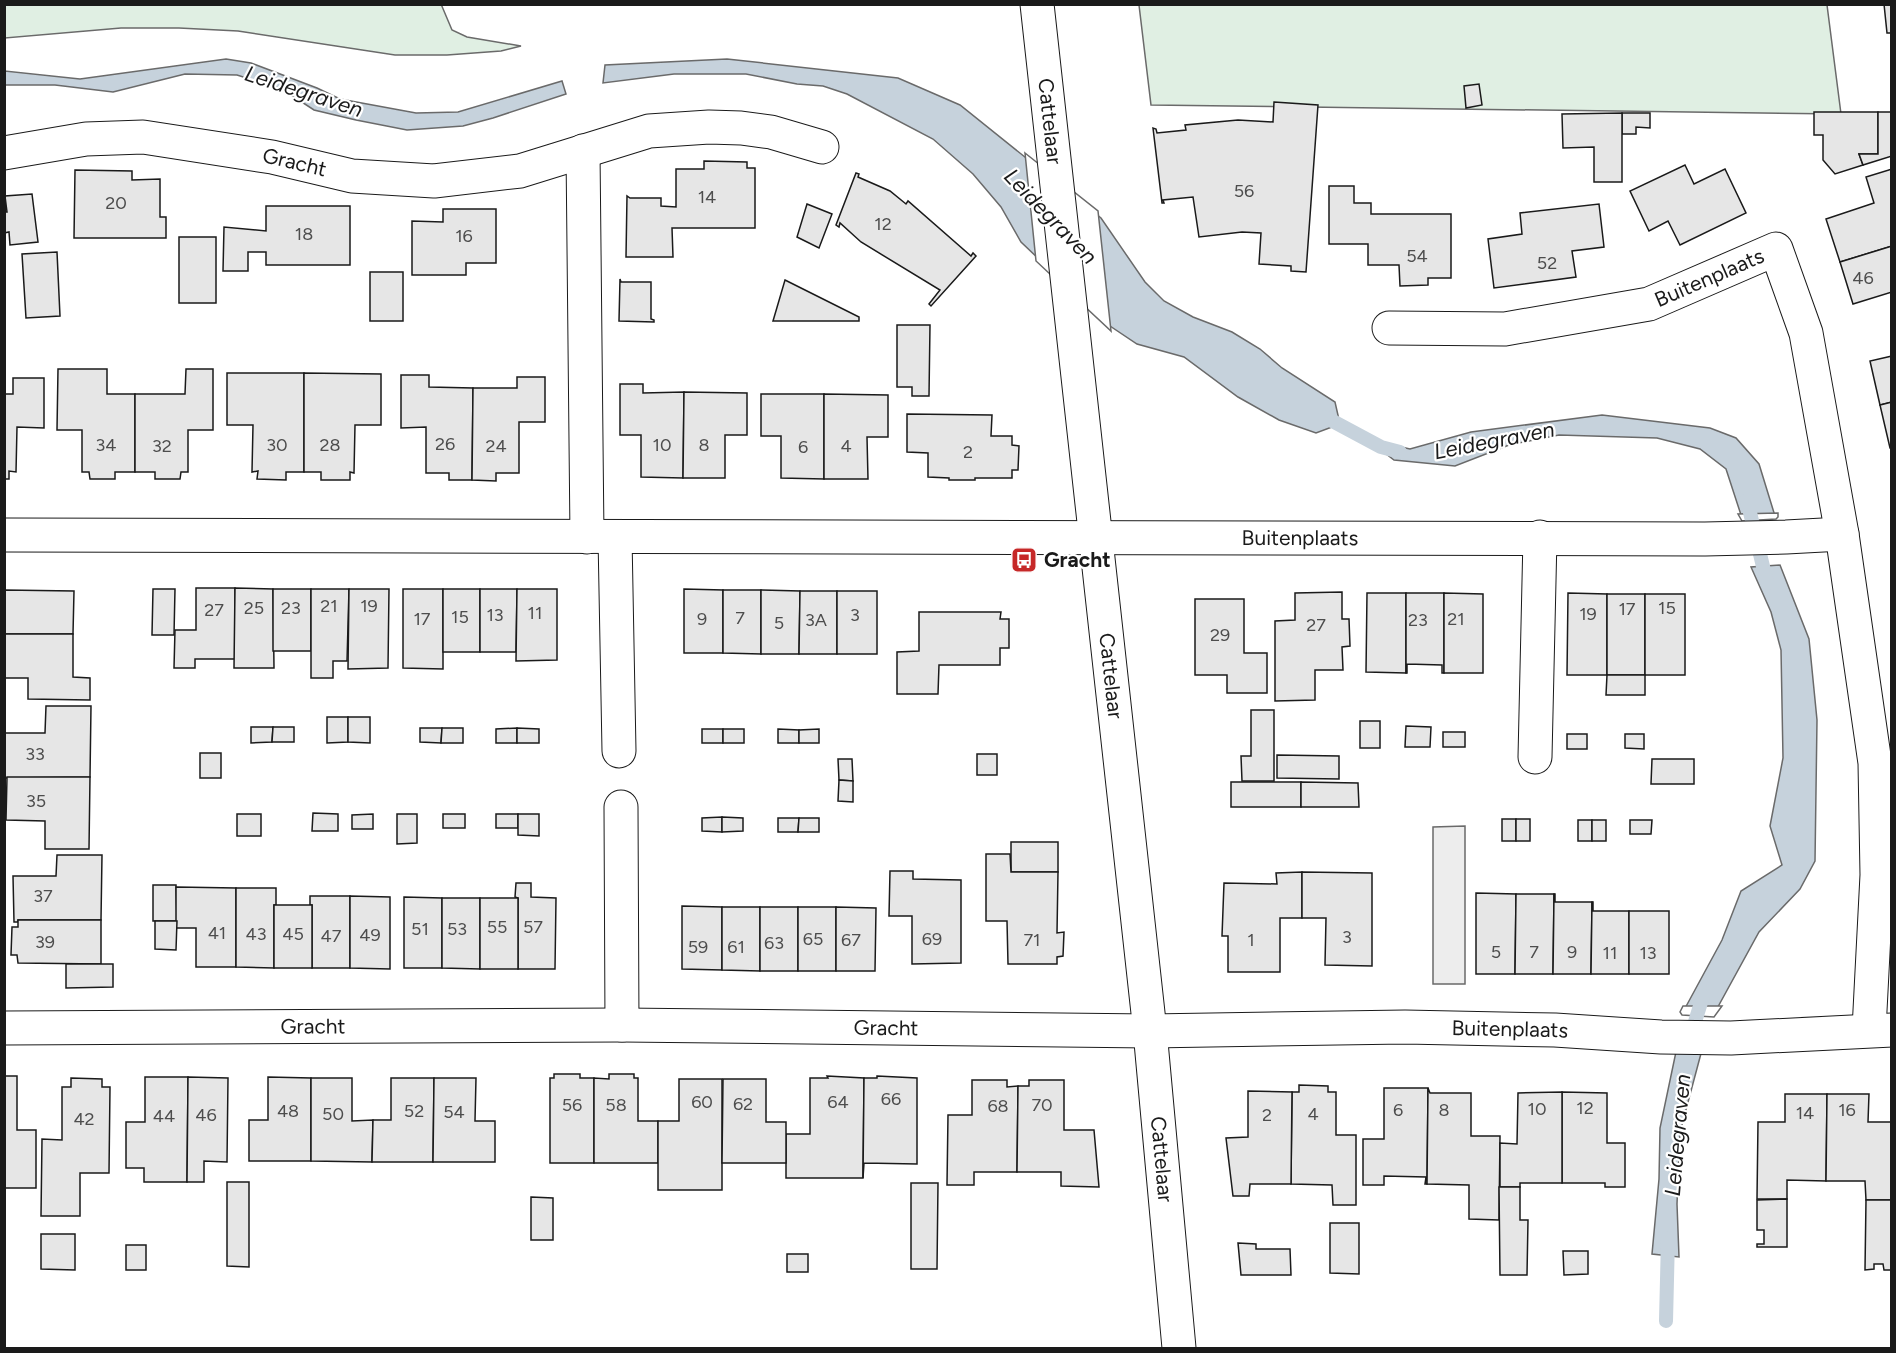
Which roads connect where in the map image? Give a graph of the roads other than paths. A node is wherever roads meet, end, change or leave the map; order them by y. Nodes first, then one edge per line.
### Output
1 (1037, 4) edge
2 (822, 147) dead end
3 (583, 151) junction
4 (4, 153) edge
5 (1389, 328) dead end
6 (1842, 534) junction
7 (4, 535) edge
8 (601, 537) junction
9 (1540, 537) junction
10 (1095, 538) junction
11 (619, 751) dead end
12 (1535, 757) dead end
13 (621, 807) dead end
14 (622, 1025) junction
15 (4, 1028) edge
16 (1880, 1030) edge
17 (1150, 1031) junction
18 (1179, 1348) edge

1 - 10 street, Cattelaar
2 - 3 street, Gracht
3 - 4 street, Gracht
3 - 8 street
5 - 6 street, Buitenplaats
6 - 9 street, Buitenplaats
6 - 16 street, Buitenplaats
7 - 8 street
8 - 10 street
8 - 11 street
9 - 10 street, Buitenplaats
9 - 12 street
10 - 17 street, Cattelaar
13 - 14 street
14 - 15 street, Gracht
14 - 17 street, Gracht
16 - 17 street, Buitenplaats
17 - 18 street, Cattelaar

